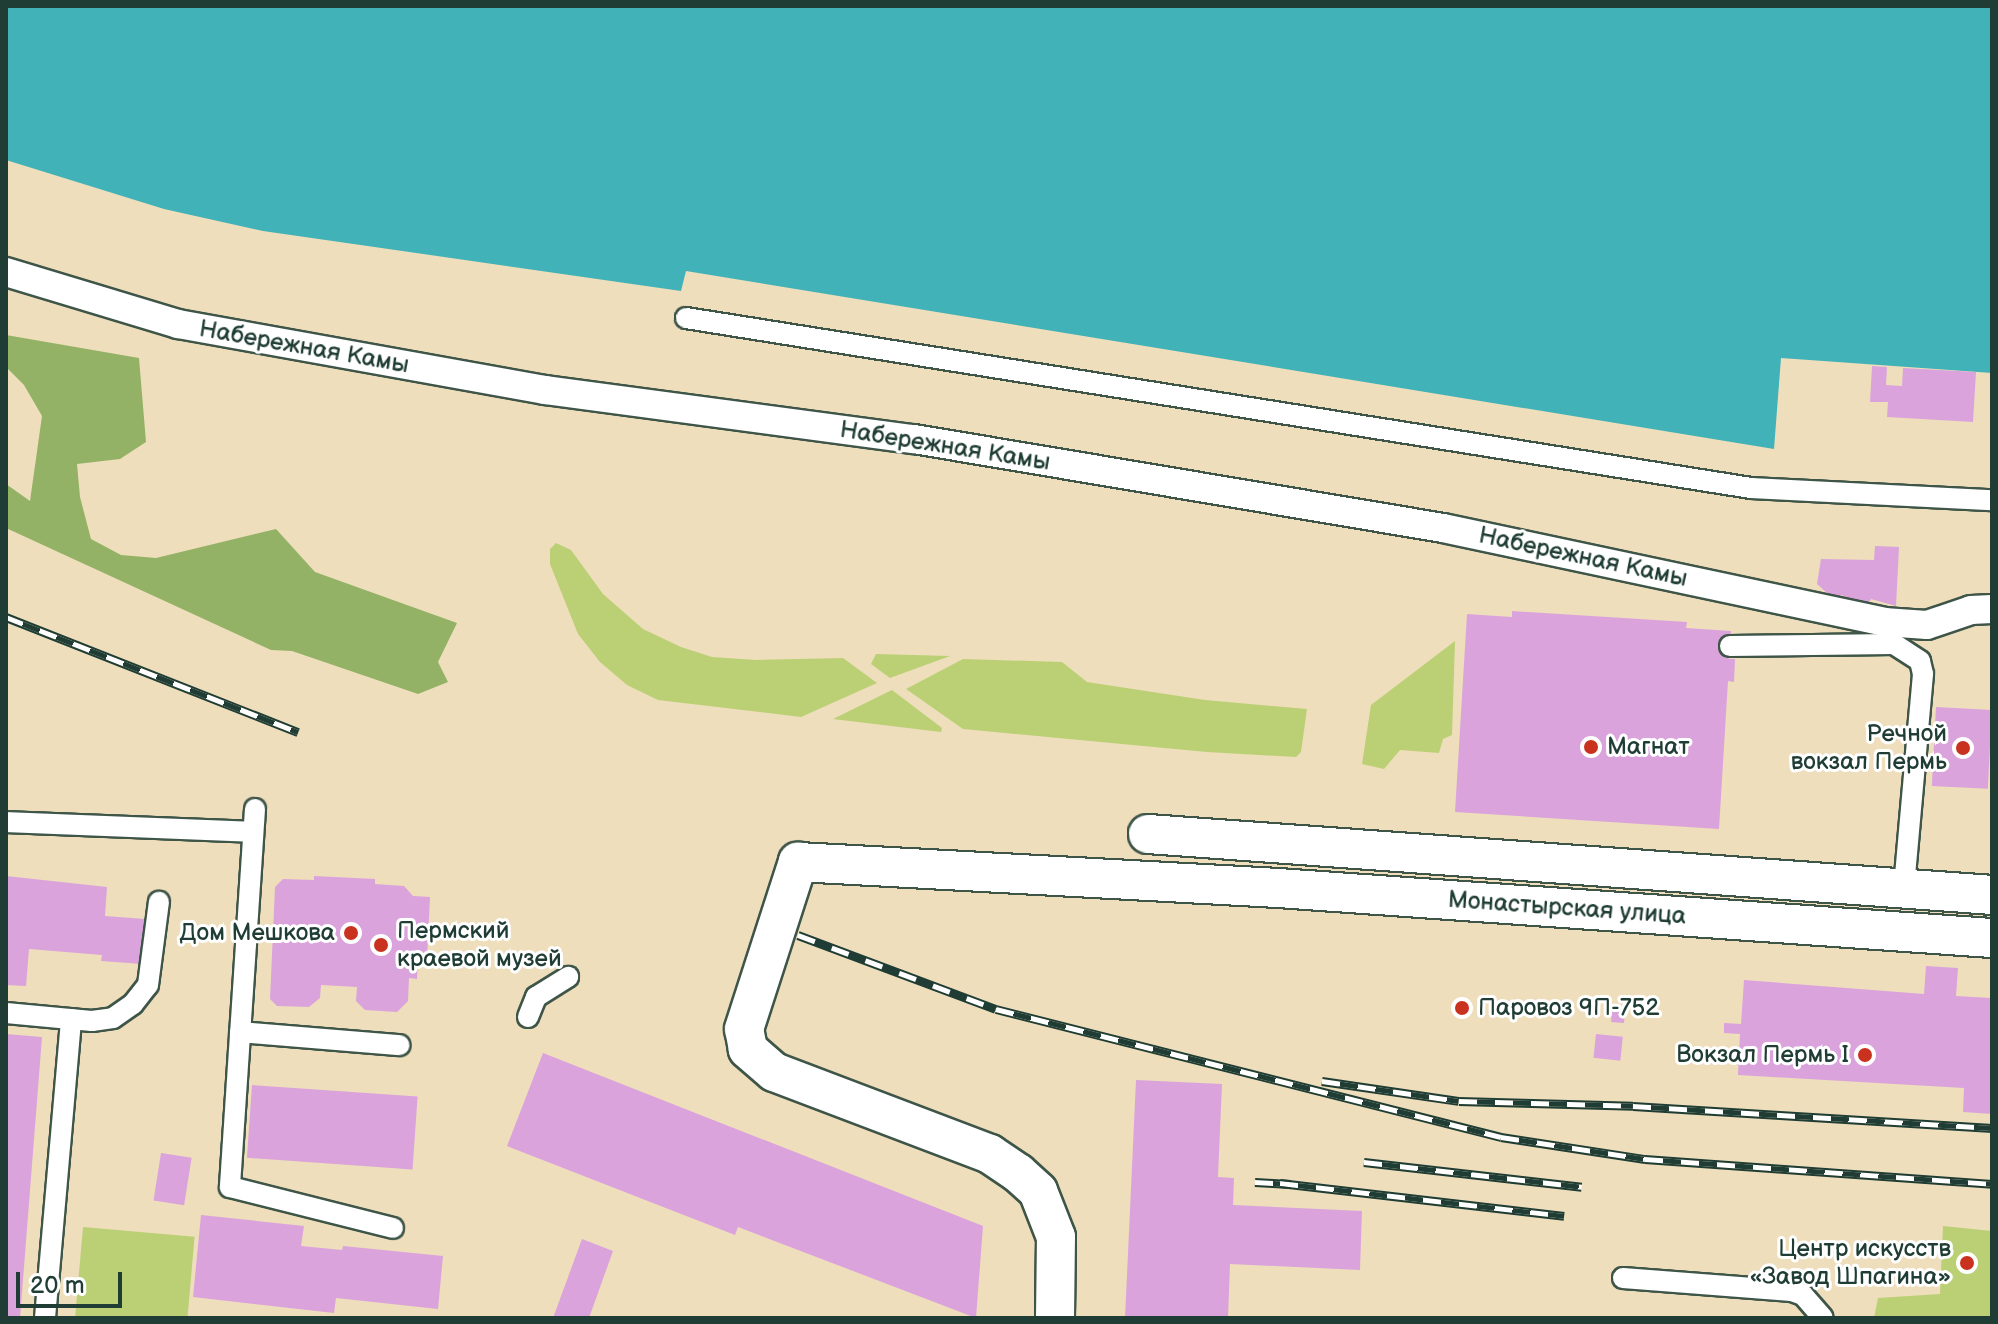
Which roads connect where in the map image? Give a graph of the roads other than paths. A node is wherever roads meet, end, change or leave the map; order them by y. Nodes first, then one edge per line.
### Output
1 (6, 272) edge
2 (686, 318) dead end
3 (1992, 500) edge
4 (1992, 609) edge
5 (1927, 625) junction
6 (1730, 646) dead end
7 (1923, 674) junction
8 (255, 809) dead end
9 (6, 822) edge
10 (253, 832) junction
11 (1148, 834) dead end
12 (1282, 846) junction
13 (1141, 881) junction
14 (1904, 889) junction
15 (1992, 895) edge
16 (159, 902) dead end
17 (1992, 938) edge
18 (568, 977) dead end
19 (6, 1013) edge
20 (528, 1017) dead end
21 (71, 1019) junction
22 (240, 1032) junction
23 (399, 1045) dead end
24 (393, 1228) dead end
25 (1623, 1278) dead end
26 (45, 1318) edge
27 (1055, 1318) edge
28 (1823, 1318) edge

1 - 5 street, Набережная Камы
2 - 3 lane
4 - 5 street
5 - 7 lane
6 - 7 lane
7 - 14 lane
8 - 10 lane
9 - 10 lane
10 - 22 lane
11 - 12 street, Монастырская улица
12 - 13 street, Монастырская улица
12 - 14 street, Монастырская улица
13 - 17 street, Монастырская улица
13 - 27 street, Монастырская улица
14 - 15 street, Монастырская улица
16 - 21 lane
18 - 20 lane
19 - 21 lane
21 - 26 lane
22 - 23 lane
22 - 24 lane
25 - 28 lane

